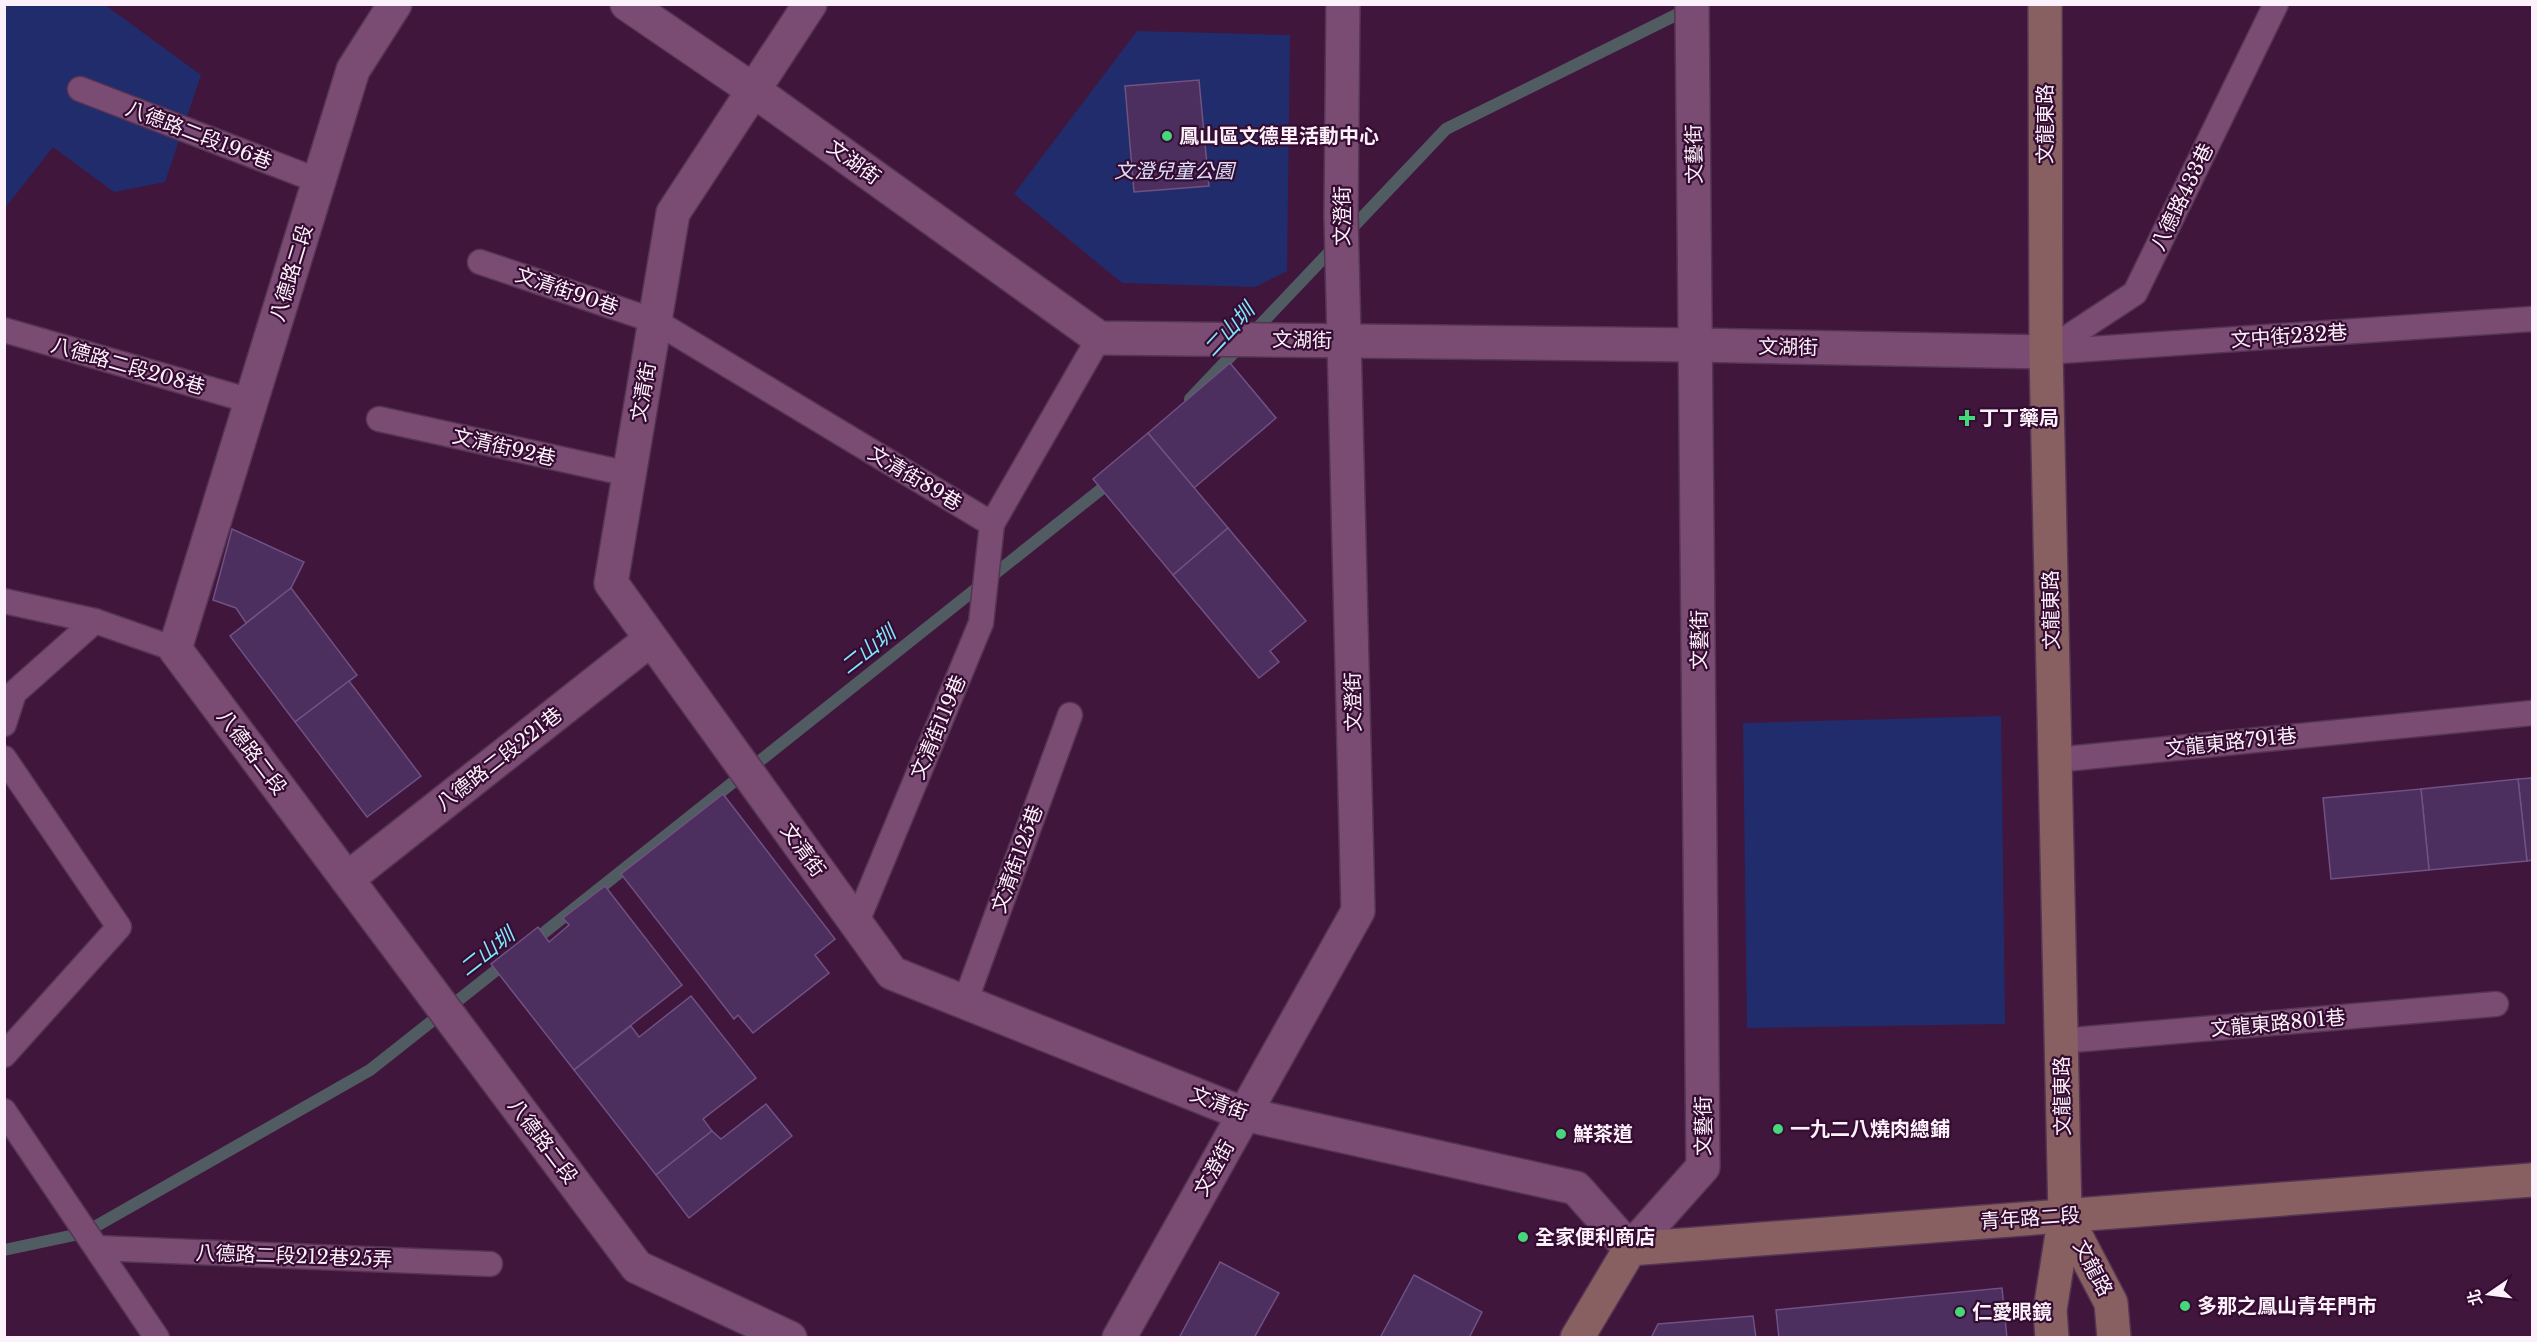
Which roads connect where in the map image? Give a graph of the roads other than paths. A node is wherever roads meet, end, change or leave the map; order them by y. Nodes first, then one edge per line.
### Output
1 (395, 4) edge
2 (627, 4) edge
3 (810, 4) edge
4 (1343, 4) edge
5 (1692, 4) edge
6 (2045, 4) edge
7 (2276, 4) edge
8 (80, 88) dead end
9 (753, 90) junction
10 (319, 181) junction
11 (480, 262) dead end
12 (2532, 319) edge
13 (655, 321) junction
14 (4, 330) edge
15 (1099, 338) junction
16 (1344, 340) junction
17 (1696, 345) junction
18 (2046, 352) junction
19 (251, 401) junction
20 (379, 419) dead end
21 (629, 474) junction
22 (992, 524) junction
23 (4, 601) edge
24 (96, 621) junction
25 (651, 639) junction
26 (175, 650) junction
27 (2532, 713) edge
28 (1070, 715) dead end
29 (4, 724) edge
30 (4, 758) edge
31 (2055, 759) junction
32 (347, 879) junction
33 (856, 924) junction
34 (965, 1002) junction
35 (2496, 1004) dead end
36 (2061, 1041) junction
37 (4, 1055) edge
38 (4, 1111) edge
39 (1244, 1114) junction
40 (2532, 1180) edge
41 (2065, 1215) junction
42 (97, 1248) junction
43 (1630, 1249) junction
44 (490, 1264) dead end
45 (157, 1338) edge
46 (790, 1338) edge
47 (1119, 1338) edge
48 (1577, 1338) edge
49 (2052, 1338) edge
50 (2114, 1338) edge

1 - 10 street, 八德路二段
2 - 9 street, 文湖街
3 - 9 street, 文清街
4 - 16 street, 文澄街
5 - 17 street, 文藝街
6 - 18 street, 文龍東路
7 - 18 lane, 八德路433巷
8 - 10 lane, 八德路二段196巷
9 - 13 street, 文清街
9 - 15 street, 文湖街
10 - 19 street, 八德路二段
11 - 13 lane, 文清街90巷
12 - 18 lane, 文中街232巷
13 - 21 street, 文清街
13 - 22 lane, 文清街89巷
14 - 19 lane, 八德路二段208巷
15 - 16 street, 文湖街
15 - 22 lane
16 - 17 street, 文湖街
16 - 39 street, 文澄街
17 - 18 street, 文湖街
17 - 43 street, 文藝街
18 - 31 street, 文龍東路
19 - 26 street, 八德路二段
20 - 21 lane, 文清街92巷
21 - 25 street, 文清街
22 - 33 lane, 文清街119巷
23 - 24 lane
24 - 26 lane
24 - 29 lane
25 - 32 street, 八德路二段221巷
25 - 33 street, 文清街
26 - 32 street, 八德路二段
27 - 31 lane, 文龍東路791巷
28 - 34 lane, 文清街125巷
30 - 37 lane
31 - 36 street, 文龍東路
32 - 46 street, 八德路二段
33 - 34 street, 文清街
34 - 39 street, 文清街
35 - 36 lane, 文龍東路801巷
36 - 41 street, 文龍東路
38 - 42 lane
39 - 43 street, 文清街
39 - 47 street, 文澄街
40 - 41 street, 青年路二段
41 - 43 street, 青年路二段
41 - 49 street, 文龍路
41 - 50 street, 文龍路
42 - 44 lane, 八德路二段212巷25弄
42 - 45 lane
43 - 48 street

